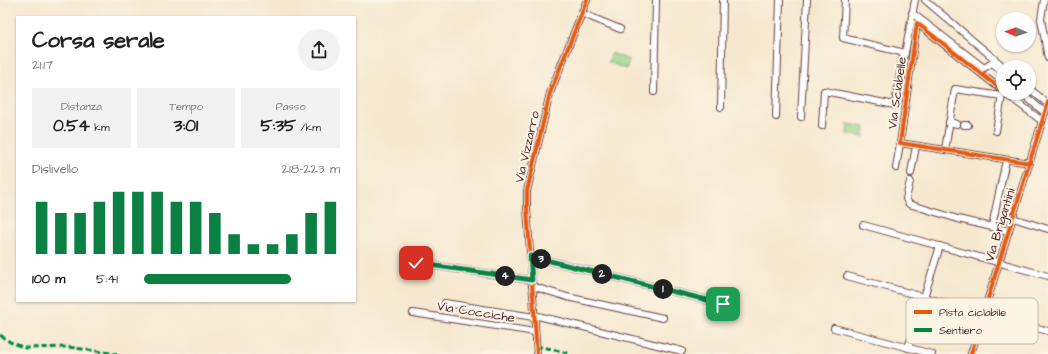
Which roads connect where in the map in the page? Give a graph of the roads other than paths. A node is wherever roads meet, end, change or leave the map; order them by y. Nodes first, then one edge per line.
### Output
1 (587, 0) edge
2 (656, 0) edge
3 (723, 0) edge
4 (780, 0) edge
5 (807, 0) edge
6 (845, 0) edge
7 (915, 0) edge
8 (925, 0) edge
9 (1044, 0) edge
10 (581, 13) junction
11 (912, 13) junction
12 (620, 29) dead end
13 (1046, 45) edge
14 (905, 53) junction
15 (1048, 56) edge
16 (996, 60) edge
17 (996, 66) edge
18 (996, 87) edge
19 (654, 92) dead end
20 (996, 92) edge
21 (1036, 94) edge
22 (1003, 100) edge
23 (1014, 100) edge
24 (1030, 100) edge
25 (1048, 103) edge
26 (721, 107) dead end
27 (1045, 113) junction
28 (776, 117) dead end
29 (801, 117) dead end
30 (1042, 121) junction
31 (949, 122) junction
32 (957, 124) dead end
33 (822, 126) dead end
34 (996, 131) dead end
35 (900, 144) junction
36 (916, 146) junction
37 (945, 150) junction
38 (1006, 160) junction
39 (1030, 164) junction
40 (896, 168) dead end
41 (911, 172) dead end
42 (910, 181) dead end
43 (1013, 218) junction
44 (863, 225) dead end
45 (992, 226) junction
46 (1048, 229) edge
47 (1009, 231) junction
48 (940, 246) junction
49 (530, 256) junction
50 (999, 262) junction
51 (416, 263) dead end
52 (847, 276) dead end
53 (1048, 276) edge
54 (532, 283) junction
55 (923, 297) junction
56 (927, 298) edge
57 (988, 298) edge
58 (445, 304) dead end
59 (723, 304) dead end
60 (413, 313) dead end
61 (534, 316) junction
62 (663, 318) dead end
63 (834, 328) dead end
64 (1038, 328) edge
65 (1048, 331) edge
66 (535, 332) junction
67 (909, 344) edge
68 (974, 344) edge
69 (908, 348) junction
70 (682, 351) dead end
71 (537, 354) edge
72 (932, 354) edge
73 (971, 354) edge

1 - 10 street, Via Vizzarro
2 - 19 street
3 - 26 street
4 - 28 street
5 - 29 street
6 - 14 street
7 - 11 street
8 - 16 street
9 - 13 street
10 - 12 street
10 - 49 street, Via Vizzarro
11 - 14 street
11 - 17 street
13 - 15 street
14 - 33 street
18 - 35 street, Via Sciabelle
20 - 31 street
21 - 25 street
22 - 34 street
23 - 30 street, Via Sciabelle
24 - 27 street
25 - 27 street, Via Brigantini
27 - 30 street, Via Brigantini
30 - 39 street, Via Brigantini
31 - 32 street
31 - 37 street
35 - 36 street, Via Sciabelle
35 - 40 street
36 - 37 street, Via Sciabelle
36 - 41 street
37 - 38 street, Via Sciabelle
38 - 39 street, Via Sciabelle
38 - 45 street
39 - 43 street, Via Brigantini
42 - 45 street
43 - 46 street
43 - 47 street, Via Brigantini
44 - 48 street
45 - 47 street
47 - 50 street, Via Brigantini
48 - 50 street
48 - 55 street
49 - 54 street, Via Vizzarro
49 - 59 street
50 - 53 street
50 - 57 street, Via Brigantini
51 - 54 street
52 - 55 street
54 - 61 street, Via Vizzarro
54 - 62 street
55 - 56 street
58 - 61 street
60 - 66 street, Via Cocciche
61 - 66 street, Via Vizzarro
61 - 70 street
63 - 69 street
64 - 65 street
66 - 71 street, Via Vizzarro
67 - 69 street
68 - 73 street, Via Brigantini
69 - 72 street

